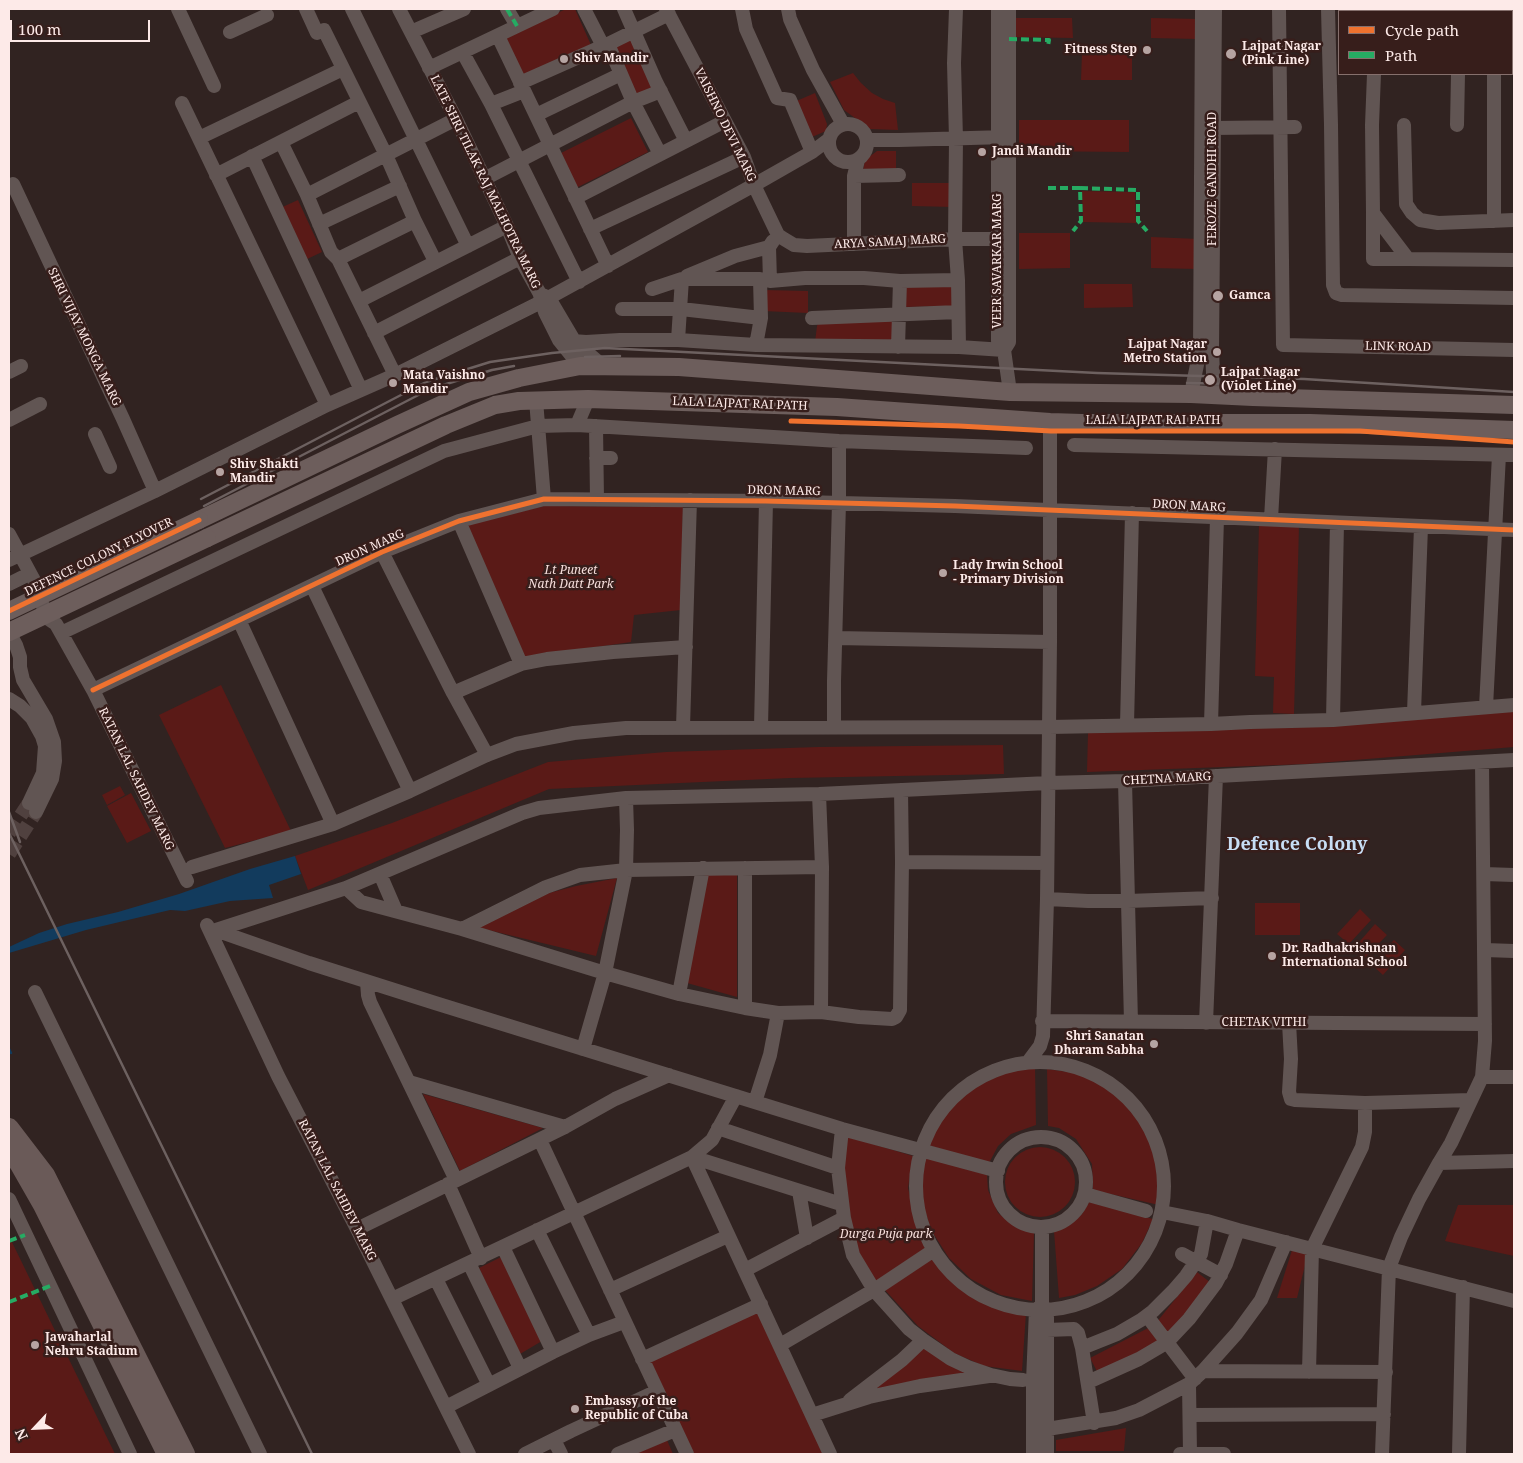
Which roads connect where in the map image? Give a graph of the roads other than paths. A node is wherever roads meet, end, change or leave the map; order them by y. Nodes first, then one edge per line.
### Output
1 (178, 9) edge
2 (306, 9) edge
3 (352, 9) edge
4 (399, 9) edge
5 (464, 9) edge
6 (507, 9) edge
7 (553, 9) edge
8 (584, 9) edge
9 (624, 9) edge
10 (742, 9) edge
11 (788, 9) edge
12 (956, 9) edge
13 (998, 9) edge
14 (1009, 9) edge
15 (1202, 9) edge
16 (1215, 9) edge
17 (1279, 9) edge
18 (1328, 9) edge
19 (668, 12) edge
20 (267, 15) dead end
21 (517, 26) junction
22 (635, 31) junction
23 (230, 32) dead end
24 (412, 32) junction
25 (498, 36) junction
26 (605, 45) junction
27 (463, 53) junction
28 (430, 68) junction
29 (343, 69) junction
30 (621, 74) junction
31 (1374, 75) edge
32 (1458, 75) edge
33 (1494, 75) edge
34 (214, 86) dead end
35 (522, 87) junction
36 (661, 91) junction
37 (1208, 93) junction
38 (360, 102) junction
39 (633, 102) junction
40 (182, 103) dead end
41 (491, 104) junction
42 (536, 115) junction
43 (456, 119) junction
44 (725, 121) junction
45 (843, 124) junction
46 (1404, 125) dead end
47 (1457, 125) dead end
48 (1288, 127) junction
49 (1214, 128) junction
50 (1004, 137) junction
51 (199, 138) junction
52 (416, 138) junction
53 (956, 139) junction
54 (828, 140) junction
55 (867, 140) junction
56 (686, 141) junction
57 (281, 142) junction
58 (550, 144) junction
59 (812, 152) junction
60 (660, 154) junction
61 (386, 155) junction
62 (252, 156) junction
63 (744, 157) junction
64 (858, 160) junction
65 (519, 161) junction
66 (216, 174) junction
67 (899, 175) dead end
68 (854, 176) junction
69 (484, 179) junction
70 (13, 184) dead end
71 (754, 185) junction
72 (400, 186) junction
73 (307, 195) junction
74 (575, 198) junction
75 (1373, 213) junction
76 (1514, 220) edge
77 (415, 221) junction
78 (1494, 221) junction
79 (319, 224) junction
80 (507, 226) junction
81 (590, 229) junction
82 (781, 237) junction
83 (955, 239) junction
84 (1004, 239) junction
85 (854, 244) junction
86 (468, 246) junction
87 (769, 248) junction
88 (735, 256) junction
89 (520, 258) junction
90 (338, 259) junction
91 (1408, 259) junction
92 (1514, 260) edge
93 (435, 261) junction
94 (608, 266) junction
95 (682, 279) junction
96 (734, 279) junction
97 (765, 280) junction
98 (958, 280) junction
99 (900, 281) junction
100 (579, 282) junction
101 (652, 289) dead end
102 (543, 298) junction
103 (1514, 298) edge
104 (358, 300) junction
105 (622, 309) dead end
106 (681, 309) junction
107 (958, 312) junction
108 (899, 314) junction
109 (761, 318) junction
110 (812, 318) dead end
111 (374, 332) junction
112 (559, 340) junction
113 (678, 340) junction
114 (575, 342) junction
115 (756, 345) junction
116 (898, 347) junction
117 (959, 347) junction
118 (1004, 350) junction
119 (1206, 350) junction
120 (1514, 350) edge
121 (22, 366) dead end
122 (580, 366) junction
123 (603, 366) junction
124 (9, 372) edge
125 (394, 375) junction
126 (361, 390) junction
127 (1010, 392) junction
128 (1191, 394) junction
129 (1214, 396) junction
130 (588, 399) junction
131 (528, 400) junction
132 (40, 404) dead end
133 (327, 405) junction
134 (1514, 405) edge
135 (9, 420) edge
136 (1050, 422) junction
137 (578, 425) junction
138 (538, 426) junction
139 (596, 426) junction
140 (1514, 430) edge
141 (95, 434) dead end
142 (839, 441) junction
143 (1074, 445) dead end
144 (1026, 448) dead end
145 (1275, 449) junction
146 (1499, 455) junction
147 (1514, 455) edge
148 (596, 458) junction
149 (611, 458) dead end
150 (110, 467) dead end
151 (155, 491) junction
152 (544, 499) junction
153 (597, 500) junction
154 (690, 500) junction
155 (766, 500) junction
156 (839, 503) junction
157 (1051, 510) junction
158 (1132, 513) junction
159 (1217, 518) junction
160 (1271, 519) junction
161 (459, 521) junction
162 (1337, 523) junction
163 (1421, 527) junction
164 (1496, 529) junction
165 (1514, 530) edge
166 (9, 534) edge
167 (382, 552) junction
168 (14, 557) edge
169 (33, 579) junction
170 (9, 584) edge
171 (312, 586) junction
172 (9, 612) edge
173 (239, 620) junction
174 (58, 628) junction
175 (9, 632) edge
176 (836, 638) junction
177 (1050, 642) junction
178 (686, 647) junction
179 (521, 664) junction
180 (93, 690) junction
181 (453, 692) junction
182 (9, 699) edge
183 (1514, 704) edge
184 (1486, 707) junction
185 (1414, 712) junction
186 (1333, 720) junction
187 (1211, 724) junction
188 (1127, 725) junction
189 (683, 727) junction
190 (761, 727) junction
191 (834, 727) junction
192 (1049, 727) junction
193 (487, 755) junction
194 (1514, 760) edge
195 (1482, 763) junction
196 (1216, 776) junction
197 (1125, 781) junction
198 (1048, 782) junction
199 (901, 790) junction
200 (410, 791) junction
201 (819, 794) junction
202 (626, 798) junction
203 (333, 824) junction
204 (902, 862) junction
205 (1047, 863) junction
206 (192, 867) dead end
207 (822, 867) junction
208 (703, 868) junction
209 (745, 868) junction
210 (626, 870) junction
211 (380, 874) junction
212 (1484, 874) junction
213 (1514, 875) edge
214 (187, 881) dead end
215 (346, 888) junction
216 (1212, 898) junction
217 (1047, 899) junction
218 (1128, 901) junction
219 (396, 911) junction
220 (212, 929) junction
221 (462, 929) junction
222 (1485, 950) junction
223 (1514, 951) edge
224 (605, 973) junction
225 (367, 982) junction
226 (35, 992) dead end
227 (679, 994) junction
228 (746, 1008) junction
229 (821, 1012) junction
230 (778, 1013) junction
231 (1042, 1020) junction
232 (1131, 1022) junction
233 (1206, 1023) junction
234 (1289, 1023) junction
235 (1485, 1024) junction
236 (1042, 1036) junction
237 (583, 1049) junction
238 (1028, 1062) junction
239 (1058, 1063) junction
240 (669, 1076) junction
241 (1482, 1077) junction
242 (1514, 1077) edge
243 (409, 1082) junction
244 (736, 1096) junction
245 (1471, 1100) junction
246 (755, 1102) junction
247 (1365, 1103) junction
248 (565, 1127) junction
249 (9, 1128) edge
250 (718, 1128) junction
251 (842, 1129) junction
252 (540, 1140) junction
253 (922, 1151) junction
254 (9, 1152) edge
255 (692, 1157) junction
256 (1514, 1161) edge
257 (1439, 1163) junction
258 (838, 1168) junction
259 (998, 1171) junction
260 (452, 1182) junction
261 (799, 1191) junction
262 (1084, 1194) junction
263 (9, 1199) edge
264 (841, 1204) junction
265 (1146, 1211) dead end
266 (1162, 1212) junction
267 (574, 1213) junction
268 (844, 1218) junction
269 (1208, 1221) junction
270 (1042, 1227) junction
271 (357, 1229) junction
272 (537, 1230) junction
273 (1238, 1230) junction
274 (728, 1236) junction
275 (807, 1238) junction
276 (1286, 1242) junction
277 (503, 1247) junction
278 (1312, 1249) junction
279 (934, 1250) junction
280 (1182, 1254) dead end
281 (475, 1260) junction
282 (80, 1261) junction
283 (1197, 1262) junction
284 (1389, 1268) junction
285 (745, 1270) junction
286 (1221, 1274) junction
287 (436, 1278) junction
288 (1463, 1287) junction
289 (610, 1290) junction
290 (874, 1290) junction
291 (392, 1299) junction
292 (1514, 1301) edge
293 (761, 1304) junction
294 (1042, 1308) junction
295 (1147, 1316) junction
296 (624, 1322) junction
297 (1046, 1330) junction
298 (588, 1335) junction
299 (922, 1340) junction
300 (1166, 1342) junction
301 (780, 1345) junction
302 (1082, 1348) junction
303 (553, 1352) junction
304 (642, 1359) junction
305 (520, 1368) junction
306 (1309, 1372) junction
307 (1386, 1372) junction
308 (991, 1375) junction
309 (1196, 1378) junction
310 (1023, 1380) dead end
311 (1088, 1382) junction
312 (489, 1385) junction
313 (657, 1391) junction
314 (844, 1405) junction
315 (446, 1407) junction
316 (1384, 1414) junction
317 (812, 1415) junction
318 (1190, 1415) junction
319 (1094, 1423) junction
320 (675, 1430) junction
321 (1047, 1430) junction
322 (554, 1440) junction
323 (130, 1454) edge
324 (167, 1454) edge
325 (185, 1454) edge
326 (260, 1454) edge
327 (469, 1454) edge
328 (525, 1454) edge
329 (561, 1454) edge
330 (618, 1454) edge
331 (687, 1454) edge
332 (830, 1454) edge
333 (1033, 1454) edge
334 (1047, 1454) edge
335 (1180, 1454) edge
336 (1190, 1454) edge
337 (1224, 1454) edge
338 (1382, 1454) edge
339 (1459, 1454) edge

1 - 34 street
2 - 29 street
3 - 52 street
4 - 24 street, LATE SHRI TILAK RAJ MALHOTRA MARG
5 - 24 street
6 - 21 street
7 - 21 street
8 - 26 street
9 - 22 street
10 - 59 street
11 - 45 street
12 - 53 street
13 - 50 street, VEER SAVARKAR MARG
14 - 50 street, VEER SAVARKAR MARG
15 - 37 street, FEROZE GANDHI ROAD
16 - 37 street, FEROZE GANDHI ROAD
17 - 48 street
18 - 103 street
19 - 22 street
19 - 44 street, VAISHNO DEVI MARG
20 - 23 street
21 - 25 street
22 - 26 street
22 - 36 street
24 - 28 street, LATE SHRI TILAK RAJ MALHOTRA MARG
25 - 27 street
25 - 35 street
26 - 30 street
26 - 35 street
27 - 28 street
27 - 41 street
28 - 43 street, LATE SHRI TILAK RAJ MALHOTRA MARG
29 - 38 street
29 - 51 street
30 - 39 street
30 - 42 street
31 - 75 street
32 - 47 street
33 - 78 street
35 - 41 street
35 - 42 street
36 - 39 street
36 - 56 street
37 - 49 street, FEROZE GANDHI ROAD
37 - 119 street, FEROZE GANDHI ROAD
38 - 57 street
38 - 61 street
39 - 58 street
39 - 60 street
40 - 51 street
41 - 65 street
42 - 58 street
43 - 52 street
43 - 69 street, LATE SHRI TILAK RAJ MALHOTRA MARG
44 - 56 street
44 - 63 street, VAISHNO DEVI MARG
45 - 54 street
45 - 55 street
46 - 78 street
48 - 49 street
48 - 120 street, LINK ROAD
49 - 119 street, FEROZE GANDHI ROAD
50 - 53 street
50 - 84 street, VEER SAVARKAR MARG
51 - 66 street
52 - 61 street
52 - 86 street
53 - 55 street
53 - 83 street
54 - 59 street
54 - 64 street
55 - 64 street
56 - 60 street
57 - 62 street
57 - 73 street
58 - 65 street
58 - 74 street
59 - 71 street
60 - 74 street
61 - 72 street
61 - 73 street
62 - 66 street
62 - 126 street
63 - 71 street, VAISHNO DEVI MARG
63 - 81 street
64 - 68 street
65 - 69 street
65 - 100 street
66 - 133 street
67 - 68 street
68 - 85 street
69 - 80 street, LATE SHRI TILAK RAJ MALHOTRA MARG
70 - 151 street, SHRI VIJAY MONGA MARG
71 - 82 street, VAISHNO DEVI MARG
71 - 94 street
72 - 77 street
72 - 79 street
73 - 79 street
74 - 81 street
75 - 91 street
75 - 91 street
76 - 78 street
77 - 90 street
77 - 93 street
79 - 90 street
80 - 86 street
80 - 89 street, LATE SHRI TILAK RAJ MALHOTRA MARG
81 - 94 street
82 - 85 street, ARYA SAMAJ MARG
82 - 87 street
83 - 84 street, ARYA SAMAJ MARG
83 - 85 street, ARYA SAMAJ MARG
83 - 98 street
84 - 118 street, VEER SAVARKAR MARG
86 - 93 street
87 - 88 street
87 - 97 street
88 - 95 street
88 - 96 street
89 - 102 street, LATE SHRI TILAK RAJ MALHOTRA MARG
89 - 111 street
90 - 104 street
91 - 92 street
93 - 104 street
94 - 100 street
95 - 96 street
95 - 101 street
95 - 106 street
96 - 97 street
97 - 99 street
97 - 109 street
98 - 99 street
98 - 107 street
99 - 108 street
100 - 102 street
102 - 112 street
102 - 114 street, LATE SHRI TILAK RAJ MALHOTRA MARG
102 - 125 street
104 - 111 street
105 - 106 street
106 - 109 street
106 - 113 street
107 - 108 street
107 - 117 street
108 - 110 street
108 - 116 street
109 - 115 street
111 - 125 street
112 - 114 street
112 - 122 street
113 - 114 street
113 - 115 street
114 - 123 street, LATE SHRI TILAK RAJ MALHOTRA MARG
115 - 116 street
116 - 117 street
117 - 118 street
118 - 127 street
119 - 128 street
119 - 129 street
121 - 124 street
122 - 123 main road, LALA LAJPAT RAI PATH
122 - 172 main road, DEFENCE COLONY FLYOVER, bridge
123 - 127 main road, LALA LAJPAT RAI PATH
125 - 126 street
126 - 133 street
127 - 128 main road, LALA LAJPAT RAI PATH
128 - 129 main road, LALA LAJPAT RAI PATH
129 - 134 main road, LALA LAJPAT RAI PATH
130 - 131 main road, LALA LAJPAT RAI PATH
130 - 136 main road, LALA LAJPAT RAI PATH
130 - 137 street
131 - 138 street
131 - 175 main road, bridge
132 - 135 street
133 - 151 street
136 - 140 main road, LALA LAJPAT RAI PATH
136 - 157 street
137 - 138 street
137 - 139 street
138 - 152 street
138 - 174 street
139 - 142 street
139 - 148 street
141 - 150 street
142 - 144 street
142 - 156 street
143 - 145 street
145 - 146 street
145 - 160 street
146 - 147 street
146 - 164 street
148 - 149 street
148 - 153 street
151 - 168 street
152 - 153 street, DRON MARG
152 - 161 street, DRON MARG
153 - 154 street, DRON MARG
154 - 155 street, DRON MARG
154 - 178 street
155 - 156 street, DRON MARG
155 - 190 street
156 - 157 street, DRON MARG
156 - 176 street
157 - 158 street, DRON MARG
157 - 177 street
158 - 159 street, DRON MARG
158 - 188 street
159 - 160 street, DRON MARG
159 - 187 street
160 - 162 street, DRON MARG
161 - 167 street, DRON MARG
161 - 179 street
162 - 163 street, DRON MARG
162 - 186 street
163 - 164 street, DRON MARG
163 - 185 street
164 - 165 street, DRON MARG
164 - 184 street
166 - 168 street, RATAN LAL SAHDEV MARG
167 - 171 street, DRON MARG
167 - 181 street
168 - 169 street, RATAN LAL SAHDEV MARG
169 - 170 street
169 - 174 street, RATAN LAL SAHDEV MARG
171 - 173 street, DRON MARG
171 - 200 street
173 - 180 street, DRON MARG
173 - 203 street
174 - 180 street, RATAN LAL SAHDEV MARG
175 - 182 street
176 - 177 street
176 - 191 street
177 - 192 street
178 - 179 street
178 - 189 street
179 - 181 street
180 - 214 street, RATAN LAL SAHDEV MARG
181 - 193 street
183 - 184 street
184 - 185 street
185 - 186 street
186 - 187 street
187 - 188 street
188 - 192 street
189 - 190 street
189 - 193 street
190 - 191 street
191 - 192 street
192 - 198 street
193 - 200 street
194 - 195 street, CHETNA MARG
195 - 196 street, CHETNA MARG
195 - 212 street
196 - 197 street, CHETNA MARG
196 - 216 street
197 - 198 street, CHETNA MARG
197 - 218 street
198 - 199 street, CHETNA MARG
198 - 205 street
199 - 201 street, CHETNA MARG
199 - 204 street
200 - 203 street
201 - 202 street, CHETNA MARG
201 - 207 street
202 - 210 street
202 - 211 street, CHETNA MARG
203 - 206 street
204 - 205 street
204 - 229 street
205 - 217 street
207 - 209 street
207 - 229 street
208 - 209 street
208 - 210 street
208 - 227 street
209 - 228 street
210 - 221 street
210 - 224 street
211 - 215 street, CHETNA MARG
211 - 219 street
212 - 213 street
212 - 222 street
215 - 219 street
215 - 220 street, CHETNA MARG
216 - 218 street
216 - 233 street
217 - 218 street
217 - 231 street
218 - 232 street
219 - 221 street
220 - 225 street
220 - 271 street, RATAN LAL SAHDEV MARG
221 - 224 street
222 - 223 street
222 - 235 street
224 - 227 street
224 - 237 street
225 - 237 street
225 - 243 street
226 - 326 street
227 - 228 street
228 - 230 street
229 - 230 street
230 - 246 street
231 - 232 street, CHETAK VITHI
231 - 236 street
232 - 233 street, CHETAK VITHI
233 - 234 street, CHETAK VITHI
234 - 235 street, CHETAK VITHI
234 - 247 street
235 - 241 street
236 - 238 street
236 - 239 street
237 - 240 street
238 - 239 street
238 - 253 street
239 - 266 street
240 - 244 street
240 - 248 street
241 - 242 street
241 - 245 street
243 - 248 street
243 - 260 street
244 - 246 street
244 - 250 street
245 - 247 street
245 - 257 street
246 - 251 street
247 - 278 street
248 - 252 street
249 - 282 highway
250 - 255 street
250 - 258 street
251 - 253 street
251 - 258 street
252 - 260 street
252 - 267 street
253 - 259 street
253 - 279 street
254 - 282 highway
255 - 261 street
255 - 267 street
255 - 274 street
256 - 257 street
257 - 284 street
258 - 264 street
259 - 262 street
259 - 270 street
260 - 271 street
260 - 281 street
261 - 264 street
261 - 275 street
262 - 265 street
262 - 270 street
263 - 323 street
264 - 268 street
266 - 269 street
266 - 294 street
267 - 272 street
267 - 289 street
268 - 275 street
268 - 290 street
269 - 273 street
269 - 283 street
270 - 294 street
271 - 291 street, RATAN LAL SAHDEV MARG
272 - 277 street
272 - 298 street
273 - 276 street
273 - 286 street
274 - 285 street
274 - 289 street
275 - 285 street
276 - 278 street
276 - 309 street
277 - 281 street
277 - 303 street
278 - 284 street
278 - 306 street
279 - 290 street
279 - 294 street
280 - 283 street
281 - 287 street
281 - 305 street
282 - 324 highway
282 - 325 highway
283 - 286 street
283 - 295 street
284 - 288 street
284 - 307 street
285 - 293 street
286 - 300 street
287 - 291 street
287 - 312 street
288 - 292 street
288 - 339 street
289 - 296 street
290 - 299 street
290 - 301 street
291 - 315 street, RATAN LAL SAHDEV MARG
293 - 301 street
293 - 304 street
294 - 297 street
294 - 333 street
295 - 300 street
295 - 302 street
296 - 298 street
296 - 304 street
297 - 302 street
297 - 321 street
298 - 303 street
299 - 308 street
299 - 314 street
300 - 309 street
300 - 311 street
301 - 317 street
302 - 311 street
303 - 305 street
304 - 313 street
305 - 312 street
306 - 307 street
306 - 309 street
307 - 316 street
308 - 310 street
308 - 314 street
309 - 318 street
309 - 319 street
311 - 319 street
312 - 315 street
313 - 320 street
313 - 322 street
314 - 317 street
315 - 327 street, RATAN LAL SAHDEV MARG
316 - 318 street
316 - 338 street
317 - 332 street
318 - 336 street
319 - 321 street
320 - 330 street
320 - 331 street
321 - 334 street
322 - 328 street
322 - 329 street
335 - 336 street
336 - 337 street

